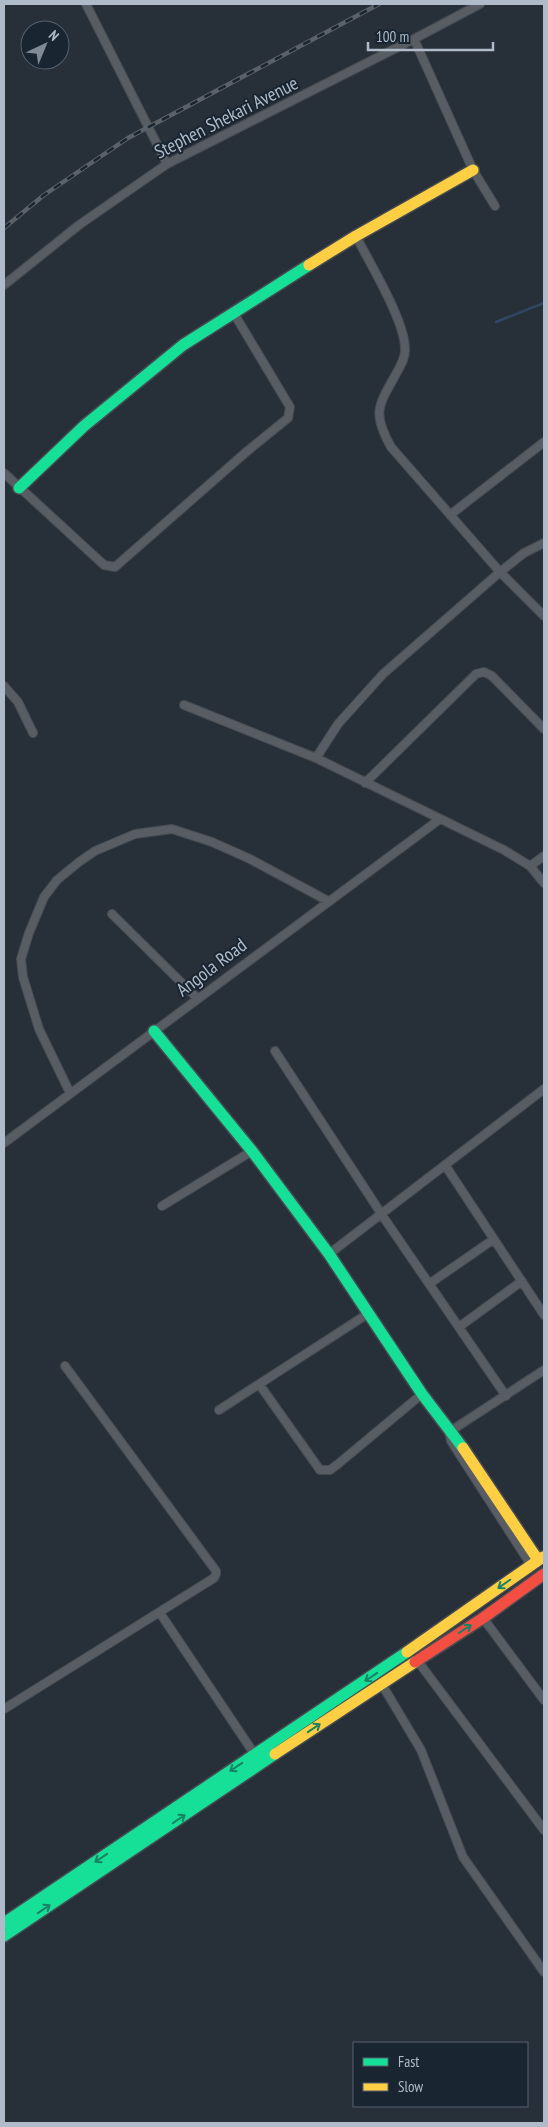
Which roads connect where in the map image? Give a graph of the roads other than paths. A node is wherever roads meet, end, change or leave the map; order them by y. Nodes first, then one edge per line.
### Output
1 (86, 4) edge
2 (480, 4) edge
3 (414, 39) junction
4 (168, 164) junction
5 (473, 170) junction
6 (495, 206) dead end
7 (356, 236) junction
8 (4, 285) edge
9 (232, 312) junction
10 (544, 442) edge
11 (4, 473) edge
12 (19, 488) junction
13 (450, 515) junction
14 (544, 543) edge
15 (500, 572) junction
16 (541, 609) edge
17 (544, 616) edge
18 (4, 686) edge
19 (184, 705) dead end
20 (544, 728) edge
21 (33, 733) dead end
22 (316, 758) junction
23 (365, 782) junction
24 (440, 820) junction
25 (544, 856) edge
26 (530, 866) junction
27 (544, 883) edge
28 (328, 901) junction
29 (112, 914) dead end
30 (197, 998) junction
31 (154, 1031) junction
32 (275, 1051) dead end
33 (544, 1089) edge
34 (70, 1093) junction
35 (4, 1143) edge
36 (252, 1151) junction
37 (445, 1166) junction
38 (162, 1206) dead end
39 (381, 1214) junction
40 (494, 1239) junction
41 (329, 1254) junction
42 (522, 1281) junction
43 (429, 1284) junction
44 (369, 1313) junction
45 (544, 1315) edge
46 (459, 1327) junction
47 (64, 1366) dead end
48 (544, 1370) edge
49 (259, 1384) junction
50 (422, 1394) junction
51 (506, 1396) junction
52 (219, 1410) dead end
53 (449, 1432) junction
54 (538, 1560) edge
55 (544, 1574) edge
56 (160, 1613) junction
57 (483, 1618) junction
58 (440, 1629) junction
59 (449, 1640) junction
60 (417, 1660) junction
61 (381, 1683) junction
62 (544, 1700) edge
63 (4, 1709) edge
64 (255, 1754) junction
65 (544, 1830) edge
66 (4, 1923) edge
67 (4, 1936) edge
68 (544, 1972) edge

1 - 4 street
2 - 3 street, Stephen Shekari Avenue
3 - 4 street, Stephen Shekari Avenue
3 - 5 street
4 - 8 street, Stephen Shekari Avenue
5 - 6 street
5 - 7 street
7 - 9 street
7 - 13 street
9 - 12 street
9 - 12 street
10 - 13 street
11 - 12 street
13 - 15 street
14 - 15 street
15 - 16 street
15 - 22 street
16 - 17 street
18 - 21 street
19 - 22 street
20 - 23 street
22 - 23 street
23 - 24 street
24 - 26 street
24 - 28 street, Angola Road
25 - 26 street
26 - 27 street
28 - 30 street, Angola Road
28 - 34 street
29 - 30 street
30 - 31 street, Angola Road
31 - 34 street, Angola Road
31 - 36 street
32 - 39 street
33 - 37 street
34 - 35 street, Angola Road
36 - 38 street
36 - 41 street
37 - 39 street
37 - 40 street
39 - 41 street
39 - 43 street
40 - 42 street
40 - 43 street
41 - 44 street
42 - 45 street
42 - 46 street
43 - 46 street
44 - 49 street
44 - 50 street
46 - 51 street
47 - 56 street
48 - 51 street
49 - 50 street
49 - 52 street
50 - 53 street
51 - 53 street
53 - 54 street
54 -> 58 street
55 - 57 street
56 - 63 street
56 - 64 street
59 -> 57 street
57 - 62 street
58 - 59 street
58 -> 64 street
59 - 60 street
60 - 61 street
60 - 65 street
67 -> 61 street
61 - 68 street
64 -> 66 street

